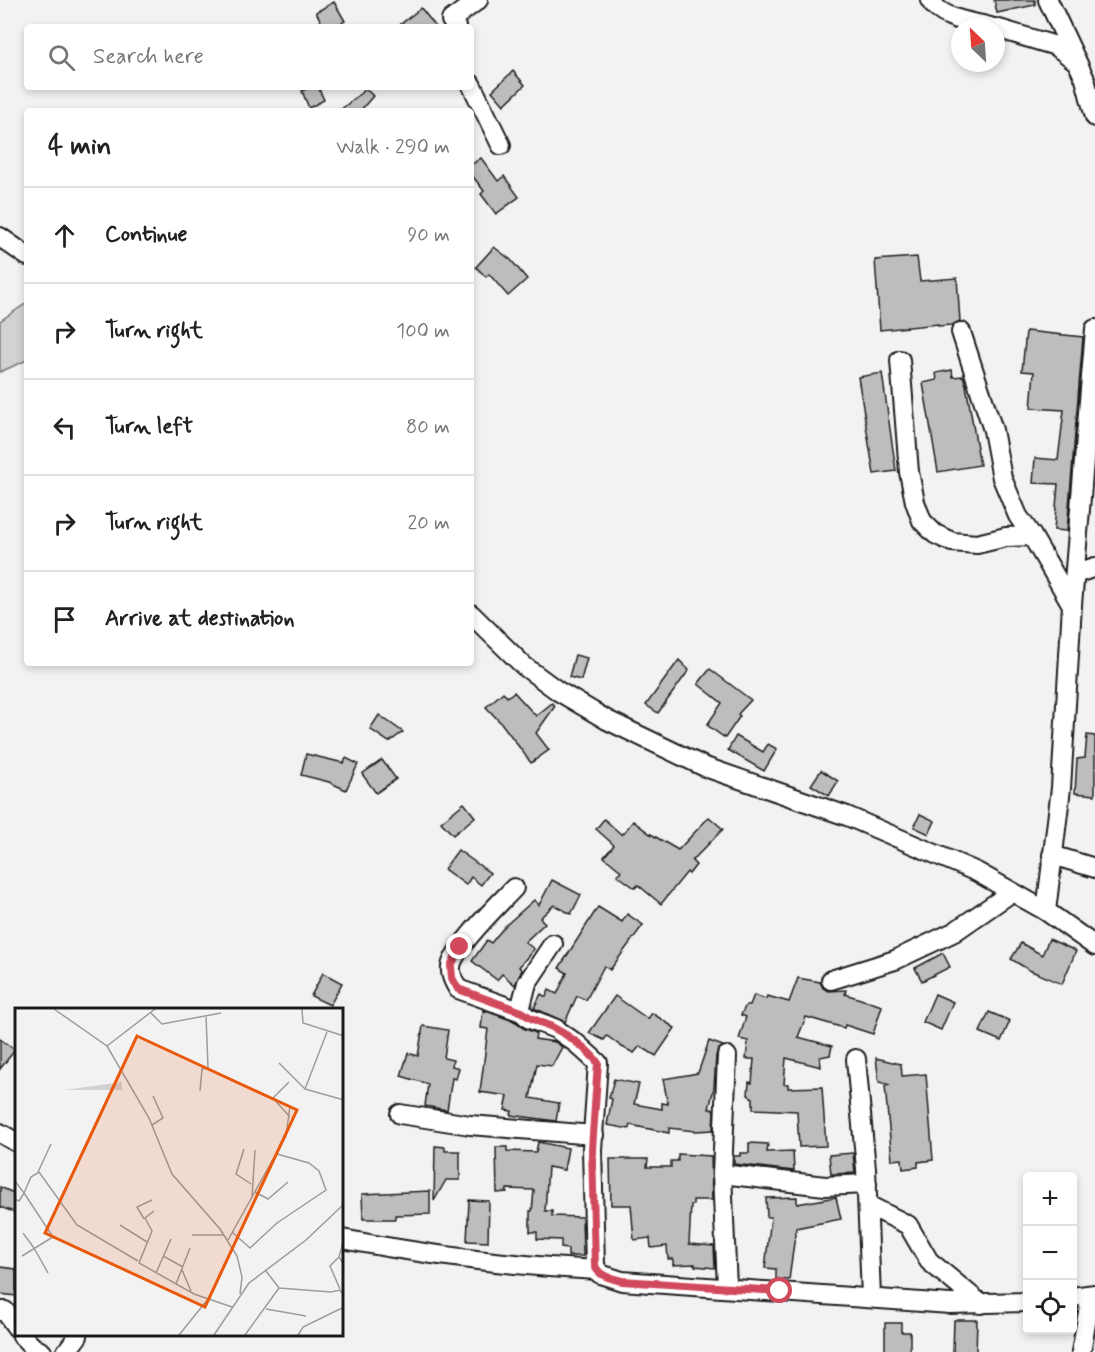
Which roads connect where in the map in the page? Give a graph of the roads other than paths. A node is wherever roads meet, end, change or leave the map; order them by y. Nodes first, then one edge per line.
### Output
1 (478, 0) edge
2 (930, 0) edge
3 (1048, 0) edge
4 (957, 18) edge
5 (454, 24) edge
6 (1005, 31) edge
7 (1077, 62) junction
8 (474, 90) edge
9 (1095, 117) edge
10 (501, 145) dead end
11 (0, 237) edge
12 (24, 254) edge
13 (1095, 329) edge
14 (961, 332) dead end
15 (900, 360) dead end
16 (1032, 536) junction
17 (1095, 567) edge
18 (1075, 574) junction
19 (1072, 605) junction
20 (474, 617) edge
21 (1052, 855) junction
22 (1095, 868) edge
23 (513, 888) dead end
24 (1012, 892) junction
25 (1046, 911) junction
26 (553, 944) dead end
27 (1095, 946) edge
28 (831, 980) dead end
29 (522, 1012) junction
30 (727, 1056) dead end
31 (856, 1059) dead end
32 (400, 1114) dead end
33 (0, 1133) edge
34 (594, 1135) junction
35 (15, 1141) edge
36 (722, 1174) junction
37 (867, 1184) junction
38 (868, 1205) junction
39 (344, 1239) edge
40 (597, 1270) junction
41 (727, 1287) junction
42 (1093, 1294) edge
43 (1077, 1296) edge
44 (871, 1297) junction
45 (1023, 1302) edge
46 (981, 1304) junction
47 (0, 1311) edge
48 (15, 1326) edge
49 (24, 1337) edge
50 (77, 1337) edge
51 (42, 1352) edge
52 (66, 1352) edge
53 (1082, 1352) edge

1 - 5 street
2 - 4 street
3 - 7 street
6 - 7 street
7 - 9 street
8 - 10 street
11 - 12 street
13 - 18 street
14 - 16 street
15 - 16 street
16 - 19 street
17 - 18 street
18 - 19 street
19 - 21 street
20 - 24 street
21 - 22 street
21 - 25 street
23 - 29 street
24 - 25 street
24 - 28 street
25 - 27 street
26 - 29 street
29 - 34 street
30 - 36 street
31 - 37 street
32 - 34 street
33 - 35 street
34 - 40 street
36 - 37 street
36 - 41 street
37 - 38 street
38 - 44 street
38 - 46 street
39 - 40 street
40 - 41 street
41 - 44 street
42 - 43 street
42 - 53 street
44 - 46 street
45 - 46 street
47 - 48 street
49 - 51 street
50 - 52 street

